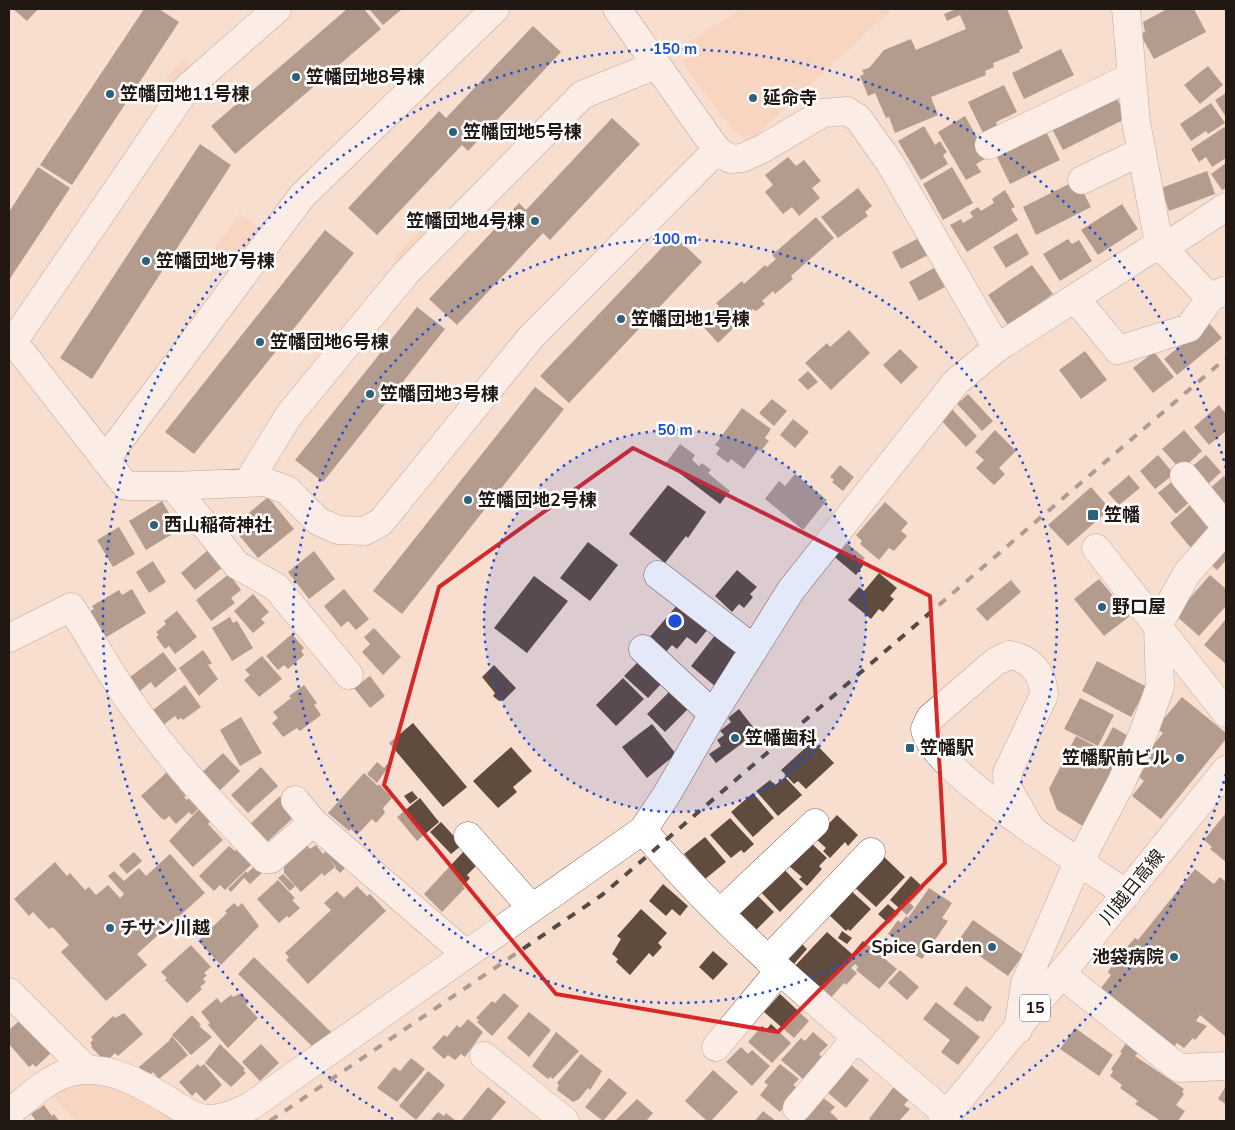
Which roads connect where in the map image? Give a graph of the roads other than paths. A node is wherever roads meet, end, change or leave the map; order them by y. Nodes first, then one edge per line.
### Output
1 (277, 9) edge
2 (495, 9) edge
3 (617, 9) edge
4 (1126, 9) edge
5 (656, 65) junction
6 (1131, 77) junction
7 (989, 145) dead end
8 (717, 150) junction
9 (1142, 152) junction
10 (1082, 180) dead end
11 (1226, 207) edge
12 (1159, 244) junction
13 (1218, 294) edge
14 (1075, 298) junction
15 (11, 339) edge
16 (997, 348) junction
17 (104, 460) junction
18 (1184, 476) dead end
19 (248, 482) junction
20 (173, 486) junction
21 (1226, 528) edge
22 (1096, 548) dead end
23 (658, 575) dead end
24 (1158, 626) junction
25 (9, 638) edge
26 (643, 649) dead end
27 (754, 649) junction
28 (349, 675) dead end
29 (1226, 713) edge
30 (713, 714) junction
31 (1226, 770) edge
32 (295, 800) dead end
33 (313, 822) junction
34 (815, 823) dead end
35 (643, 830) junction
36 (1032, 831) junction
37 (468, 836) dead end
38 (870, 852) dead end
39 (1079, 861) junction
40 (1127, 894) junction
41 (531, 907) junction
42 (720, 913) junction
43 (466, 954) junction
44 (774, 966) junction
45 (1061, 974) junction
46 (9, 992) edge
47 (1018, 1030) junction
48 (857, 1037) junction
49 (716, 1047) dead end
50 (484, 1056) dead end
51 (1226, 1066) edge
52 (85, 1068) junction
53 (797, 1108) dead end
54 (9, 1113) edge
55 (946, 1117) edge
56 (565, 1121) edge

1 - 15 street
2 - 17 street
3 - 5 street
4 - 6 street
5 - 8 street
5 - 19 street
6 - 7 street
6 - 9 street
8 - 16 street
8 - 19 street
9 - 10 street
9 - 12 street
11 - 12 street
12 - 13 street
12 - 14 street
13 - 14 street
14 - 16 street
15 - 17 street
16 - 27 street
17 - 20 street
18 - 21 street
19 - 20 street
20 - 28 street
21 - 24 street
22 - 24 street
23 - 27 street
24 - 29 street
24 - 39 street
25 - 33 street
26 - 30 street
27 - 30 street
30 - 35 street
31 - 40 street, 川越日高線 / 15
32 - 33 street
33 - 43 street
34 - 42 street
35 - 41 street
35 - 42 street
36 - 36 street
36 - 39 street
37 - 41 street
38 - 44 street
39 - 40 street
39 - 47 street
40 - 45 street, 川越日高線 / 15
41 - 43 street
42 - 44 street
43 - 52 street
44 - 48 street
44 - 49 street
45 - 47 street, 川越日高線 / 15
45 - 51 street
46 - 52 street
47 - 55 street, 川越日高線 / 15
48 - 53 street
48 - 55 street
50 - 56 street
52 - 54 street

